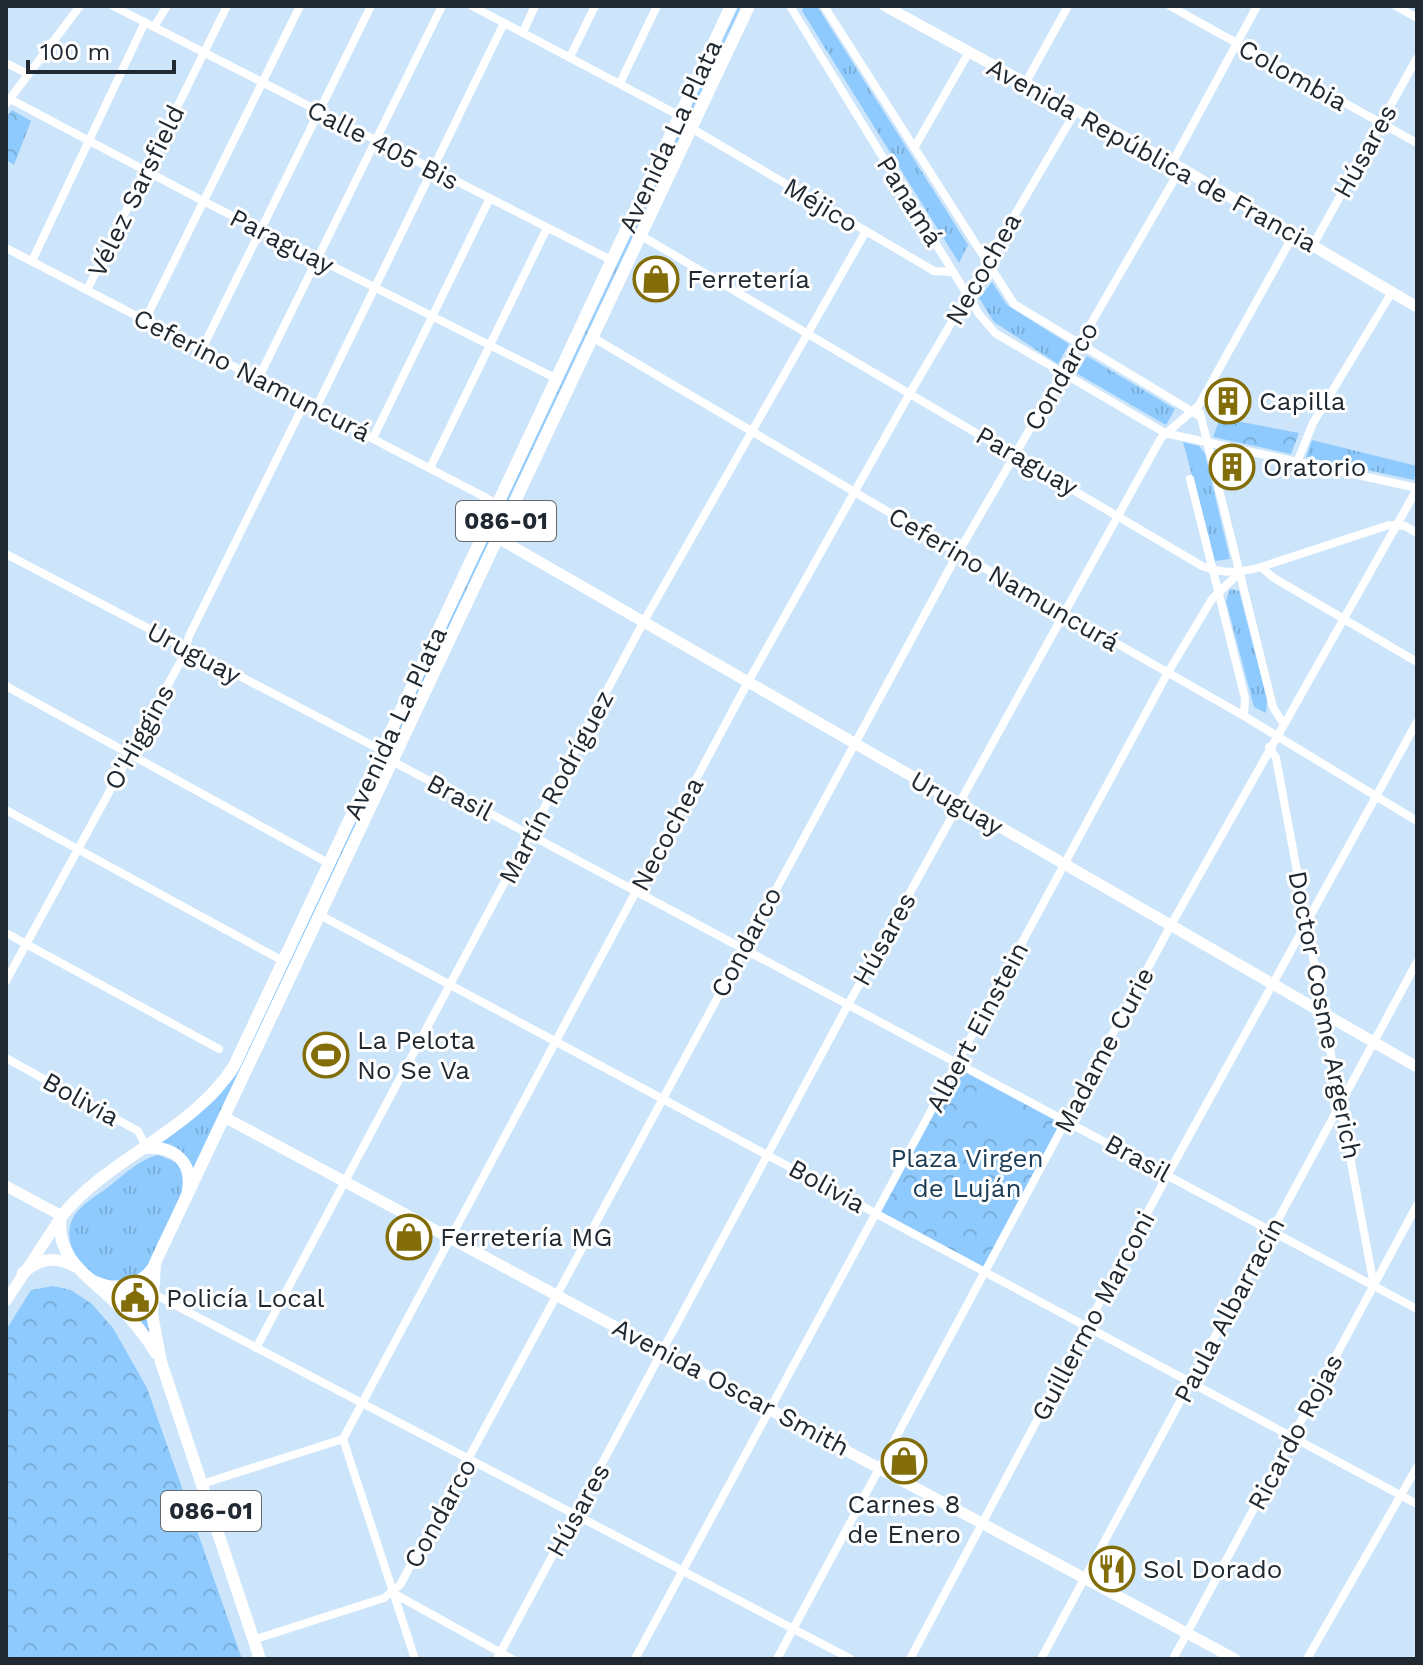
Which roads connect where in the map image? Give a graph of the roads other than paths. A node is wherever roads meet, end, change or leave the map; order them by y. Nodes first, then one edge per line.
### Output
1 (80, 6) edge
2 (113, 6) edge
3 (167, 6) edge
4 (227, 6) edge
5 (300, 6) edge
6 (371, 6) edge
7 (442, 6) edge
8 (472, 6) edge
9 (535, 6) edge
10 (595, 6) edge
11 (657, 6) edge
12 (731, 6) edge
13 (749, 6) edge
14 (790, 6) edge
15 (824, 6) edge
16 (885, 6) edge
17 (1068, 6) edge
18 (1170, 6) edge
19 (1257, 6) edge
20 (1396, 6) edge
21 (1417, 18) edge
22 (504, 23) junction
23 (150, 24) junction
24 (523, 32) junction
25 (1237, 43) junction
26 (204, 52) junction
27 (969, 52) junction
28 (570, 57) junction
29 (1417, 58) edge
30 (6, 63) edge
31 (28, 74) junction
32 (1026, 82) junction
33 (261, 83) junction
34 (620, 83) junction
35 (8, 102) edge
36 (1077, 109) junction
37 (318, 111) junction
38 (680, 116) junction
39 (1381, 123) junction
40 (691, 128) junction
41 (374, 139) junction
42 (90, 143) junction
43 (1417, 143) edge
44 (914, 148) junction
45 (1177, 165) junction
46 (433, 169) junction
47 (145, 170) junction
48 (489, 200) junction
49 (203, 201) junction
50 (547, 228) junction
51 (260, 230) junction
52 (866, 231) junction
53 (1294, 234) junction
54 (640, 235) junction
55 (1313, 245) junction
56 (6, 248) edge
57 (315, 258) junction
58 (611, 260) junction
59 (32, 261) junction
60 (986, 263) junction
61 (953, 272) junction
62 (374, 287) junction
63 (87, 290) junction
64 (1392, 292) junction
65 (968, 296) junction
66 (1417, 307) edge
67 (433, 316) junction
68 (145, 320) junction
69 (806, 332) junction
70 (592, 337) junction
71 (1078, 345) junction
72 (491, 346) junction
73 (202, 349) junction
74 (1062, 374) junction
75 (259, 377) junction
76 (557, 379) junction
77 (910, 393) junction
78 (305, 402) junction
79 (1199, 405) junction
80 (316, 408) junction
81 (1191, 412) junction
82 (1201, 417) junction
83 (751, 430) junction
84 (1165, 433) junction
85 (373, 438) junction
86 (1208, 443) junction
87 (1016, 454) junction
88 (1298, 460) junction
89 (430, 468) junction
90 (1190, 479) dead end
91 (1417, 488) edge
92 (854, 492) junction
93 (498, 504) junction
94 (1119, 515) junction
95 (1397, 524) junction
96 (1417, 533) edge
97 (498, 538) junction
98 (958, 553) junction
99 (6, 554) edge
100 (1261, 567) junction
101 (1213, 570) junction
102 (1239, 573) junction
103 (1217, 591) junction
104 (1065, 614) junction
105 (1341, 618) junction
106 (644, 621) junction
107 (186, 648) junction
108 (1417, 662) edge
109 (1167, 674) junction
110 (748, 682) junction
111 (6, 686) edge
112 (1244, 716) junction
113 (1417, 722) edge
114 (1283, 723) junction
115 (1276, 735) junction
116 (854, 744) junction
117 (1269, 747) junction
118 (130, 753) junction
119 (388, 756) junction
120 (1374, 797) junction
121 (959, 804) junction
122 (6, 810) edge
123 (1417, 821) edge
124 (531, 834) junction
125 (78, 850) junction
126 (328, 863) junction
127 (1064, 865) junction
128 (637, 890) junction
129 (320, 915) junction
130 (1307, 920) junction
131 (1171, 925) junction
132 (6, 933) edge
133 (26, 945) junction
134 (743, 947) junction
135 (283, 961) junction
136 (1417, 962) edge
137 (6, 981) edge
138 (449, 983) junction
139 (1273, 983) junction
140 (849, 1003) junction
141 (1323, 1013) junction
142 (555, 1040) junction
143 (1373, 1043) junction
144 (219, 1049) dead end
145 (6, 1058) edge
146 (958, 1062) junction
147 (1417, 1067) edge
148 (662, 1097) junction
149 (1341, 1104) junction
150 (226, 1118) junction
151 (1068, 1119) junction
152 (147, 1148) junction
153 (769, 1154) junction
154 (1168, 1174) junction
155 (342, 1182) junction
156 (6, 1186) edge
157 (186, 1203) junction
158 (1417, 1205) edge
159 (875, 1212) junction
160 (62, 1216) junction
161 (1271, 1229) junction
162 (451, 1239) junction
163 (155, 1263) junction
164 (76, 1267) junction
165 (984, 1271) junction
166 (23, 1273) junction
167 (89, 1279) junction
168 (1374, 1286) junction
169 (152, 1293) junction
170 (557, 1294) junction
171 (6, 1301) edge
172 (1417, 1309) edge
173 (1088, 1327) junction
174 (256, 1348) junction
175 (664, 1352) junction
176 (161, 1362) junction
177 (1191, 1384) junction
178 (361, 1404) junction
179 (772, 1408) junction
180 (1293, 1437) junction
181 (343, 1439) junction
182 (469, 1461) junction
183 (880, 1467) junction
184 (1417, 1467) edge
185 (202, 1484) junction
186 (1401, 1496) junction
187 (1417, 1504) edge
188 (575, 1516) junction
189 (983, 1524) junction
190 (684, 1571) junction
191 (1085, 1578) junction
192 (393, 1593) junction
193 (794, 1628) junction
194 (1187, 1633) junction
195 (253, 1640) junction
196 (499, 1656) edge
197 (260, 1659) edge
198 (415, 1659) edge
199 (512, 1659) edge
200 (635, 1659) edge
201 (777, 1659) edge
202 (851, 1659) edge
203 (910, 1659) edge
204 (1041, 1659) edge
205 (1173, 1659) edge
206 (1235, 1659) edge
207 (1307, 1659) edge

1 - 31 street
2 - 23 street, Calle 405 Bis
3 - 23 street
4 - 26 street, Vélez Sarsfield
5 - 33 street
6 - 37 street
7 - 41 street
8 - 22 street
9 - 24 street
10 - 28 street
11 - 34 street
12 - 38 main road, Avenida La Plata / 086-01
13 - 40 main road, Avenida La Plata / 086-01
14 - 61 street, Panamá
15 - 44 street, Panamá
16 - 27 main road, Avenida República de Francia
17 - 32 street
18 - 25 street, Colombia
19 - 25 street, Condarco
20 - 21 street
22 - 24 street
22 - 46 street
23 - 26 street, Calle 405 Bis
23 - 42 street
24 - 28 street
25 - 39 street, Colombia
25 - 45 street, Condarco
26 - 33 street, Calle 405 Bis
26 - 47 street, Vélez Sarsfield
27 - 32 main road, Avenida República de Francia
27 - 44 street
28 - 34 street
29 - 39 street, Húsares
30 - 31 street
31 - 35 street
32 - 36 main road, Avenida República de Francia
33 - 37 street, Calle 405 Bis
33 - 49 street
34 - 38 street
35 - 42 street, Paraguay
36 - 45 main road, Avenida República de Francia
36 - 60 street, Necochea
37 - 41 street, Calle 405 Bis
37 - 51 street
38 - 58 main road, Avenida La Plata / 086-01
39 - 43 street, Colombia
39 - 55 street, Húsares
40 - 52 street, Méjico
40 - 54 main road, Avenida La Plata / 086-01
41 - 46 street, Calle 405 Bis
41 - 57 street
42 - 47 street, Paraguay
42 - 59 street
44 - 60 street, Panamá
45 - 53 main road, Avenida República de Francia
45 - 71 street, Condarco
46 - 48 street, Calle 405 Bis
46 - 62 street
47 - 49 street, Paraguay
47 - 63 street, Vélez Sarsfield
48 - 50 street, Calle 405 Bis
48 - 67 street
49 - 51 street, Paraguay
49 - 68 street
50 - 58 street, Calle 405 Bis
50 - 72 street
51 - 57 street, Paraguay
51 - 73 street
52 - 61 street, Méjico
52 - 69 street, Martín Rodríguez
53 - 55 main road, Avenida República de Francia
53 - 79 street, Húsares
54 - 69 street, Paraguay
54 - 70 main road, Avenida La Plata / 086-01
55 - 64 main road, Avenida República de Francia
56 - 59 street, Ceferino Namuncurá
57 - 62 street, Paraguay
57 - 75 street
58 - 76 main road, Avenida La Plata / 086-01
59 - 63 street, Ceferino Namuncurá
60 - 65 street, Necochea
60 - 71 street, Panamá
61 - 65 street, Panamá
62 - 67 street, Paraguay
62 - 80 street
63 - 68 street, Ceferino Namuncurá
64 - 66 main road, Avenida República de Francia
64 - 88 street
65 - 74 street, Panamá
65 - 77 street, Necochea
67 - 72 street, Paraguay
67 - 85 street
68 - 73 street, Ceferino Namuncurá
69 - 77 street, Paraguay
69 - 83 street, Martín Rodríguez
70 - 83 street, Ceferino Namuncurá
70 - 97 main road, Avenida La Plata / 086-01
71 - 74 street, Condarco
71 - 81 street, Panamá
72 - 76 street, Paraguay
72 - 89 street
73 - 75 street, Ceferino Namuncurá
74 - 84 street, Panamá
74 - 87 street, Condarco
75 - 78 street, Ceferino Namuncurá
76 - 93 main road, Avenida La Plata / 086-01
77 - 87 street, Paraguay
77 - 92 street, Necochea
78 - 80 street, Ceferino Namuncurá
78 - 107 street, O'Higgins
79 - 81 street, Húsares
79 - 82 street
80 - 85 street, Ceferino Namuncurá
81 - 82 street, Panamá
81 - 84 street, Húsares
82 - 86 street
83 - 92 street, Ceferino Namuncurá
83 - 106 street, Martín Rodríguez
84 - 86 street, Panamá
84 - 94 street, Húsares
85 - 89 street, Ceferino Namuncurá
86 - 88 street, Panamá
86 - 102 street
87 - 94 street, Paraguay
87 - 98 street, Condarco
88 - 91 street, Panamá
89 - 93 street, Ceferino Namuncurá
90 - 101 street
91 - 95 street, Madame Curie
92 - 98 street, Ceferino Namuncurá
92 - 110 street, Necochea
93 - 119 main road, Avenida La Plata / 086-01
94 - 101 street, Paraguay
94 - 104 street, Húsares
95 - 96 street
95 - 100 street
95 - 105 street, Madame Curie
97 - 106 main road, Uruguay
97 - 119 main road, Avenida La Plata / 086-01
98 - 104 street, Ceferino Namuncurá
98 - 116 street, Condarco
99 - 107 street, Uruguay
100 - 102 street, Paraguay
100 - 105 street
101 - 102 street, Paraguay
101 - 103 street
102 - 103 street, Albert Einstein
102 - 114 street
103 - 109 street, Albert Einstein
103 - 112 street
104 - 109 street, Ceferino Namuncurá
104 - 121 street, Húsares
105 - 108 street
105 - 114 street, Madame Curie
106 - 110 main road, Uruguay
106 - 124 street, Martín Rodríguez
107 - 118 street, O'Higgins
107 - 119 street, Uruguay
109 - 112 street, Ceferino Namuncurá
109 - 127 street, Albert Einstein
110 - 116 main road, Uruguay
110 - 128 street, Necochea
111 - 118 street
112 - 115 street, Ceferino Namuncurá
113 - 120 street, Guillermo Marconi
114 - 115 street, Madame Curie
115 - 117 street, Madame Curie
115 - 120 street, Ceferino Namuncurá
116 - 121 main road, Uruguay
116 - 134 street, Condarco
117 - 130 street, Doctor Cosme Argerich
117 - 131 street, Madame Curie
118 - 125 street, O'Higgins
118 - 126 street
119 - 124 street, Brasil
119 - 126 main road, Avenida La Plata / 086-01
119 - 129 main road, Avenida La Plata / 086-01
120 - 123 street, Ceferino Namuncurá
120 - 130 street, Guillermo Marconi
121 - 127 main road, Uruguay
121 - 140 street, Húsares
122 - 125 street
124 - 128 street, Brasil
124 - 138 street, Martín Rodríguez
125 - 133 street, O'Higgins
125 - 135 street
126 - 135 main road, Avenida La Plata / 086-01
127 - 131 main road, Uruguay
127 - 146 street, Albert Einstein
128 - 134 street, Brasil
128 - 142 street, Necochea
129 - 138 street, Bolivia
129 - 150 main road, Avenida La Plata / 086-01
130 - 139 street, Guillermo Marconi
130 - 141 street, Doctor Cosme Argerich
131 - 139 main road, Uruguay
131 - 151 street, Madame Curie
132 - 133 street
133 - 137 street, O'Higgins
133 - 144 street
134 - 140 street, Brasil
134 - 148 street, Condarco
135 - 152 main road, Avenida La Plata / 086-01
136 - 143 street, Paula Albarracín
138 - 142 street, Bolivia
138 - 155 street, Martín Rodríguez
139 - 141 main road, Uruguay
139 - 154 street, Guillermo Marconi
140 - 146 street, Brasil
140 - 153 street, Húsares
141 - 143 main road, Uruguay
141 - 149 street, Doctor Cosme Argerich
142 - 148 street, Bolivia
142 - 162 street, Necochea
143 - 147 main road, Uruguay
143 - 149 street, Paula Albarracín
145 - 152 street, Bolivia
146 - 151 street, Brasil
146 - 159 street, Albert Einstein
148 - 153 street, Bolivia
148 - 170 street, Condarco
149 - 161 street, Paula Albarracín
149 - 168 street, Doctor Cosme Argerich
150 - 155 main road, Avenida Oscar Smith
150 - 157 main road, Avenida La Plata / 086-01
151 - 154 street, Brasil
151 - 165 street, Madame Curie
152 - 157 main road
152 - 160 main road, Avenida La Plata
153 - 159 street, Bolivia
153 - 175 street, Húsares
154 - 161 street, Brasil
154 - 173 street, Guillermo Marconi
155 - 162 main road, Avenida Oscar Smith
155 - 174 street, Martín Rodríguez
156 - 160 main road
157 - 163 main road, Avenida La Plata
158 - 168 street, Ricardo Rojas
159 - 165 street, Bolivia
159 - 179 street, Albert Einstein
160 - 164 main road, Avenida La Plata
160 - 166 main road
161 - 168 street, Brasil
161 - 177 street, Paula Albarracín
162 - 170 main road, Avenida Oscar Smith
162 - 178 street, Necochea
163 - 167 main road
163 - 169 main road, Avenida La Plata / 086-01
164 - 166 main road
164 - 167 main road, Avenida La Plata
165 - 173 street, Bolivia
165 - 183 street, Madame Curie
166 - 171 main road
167 - 176 main road, Avenida La Plata / 086-01
168 - 172 street, Brasil
168 - 180 street, Ricardo Rojas
169 - 174 street
169 - 176 main road, Avenida La Plata / 086-01
170 - 175 main road, Avenida Oscar Smith
170 - 182 street, Condarco
173 - 177 street, Bolivia
173 - 189 street, Guillermo Marconi
174 - 178 street
175 - 179 main road, Avenida Oscar Smith
175 - 188 street, Húsares
176 - 185 main road, Avenida La Plata / 086-01
177 - 180 street, Bolivia
177 - 191 street, Paula Albarracín
178 - 181 street, Necochea
178 - 182 street
179 - 183 main road, Avenida Oscar Smith
179 - 190 street, Albert Einstein
180 - 186 street, Bolivia
180 - 194 street, Ricardo Rojas
181 - 185 street
181 - 192 street
182 - 188 street
182 - 192 street, Condarco
183 - 189 main road, Avenida Oscar Smith
183 - 193 street, Madame Curie
184 - 186 street
185 - 195 main road, Avenida La Plata / 086-01
186 - 187 street, Bolivia
186 - 207 street
188 - 190 street
188 - 196 street, Húsares
189 - 191 main road, Avenida Oscar Smith
189 - 203 street, Guillermo Marconi
190 - 193 street
190 - 200 street, Albert Einstein
191 - 194 main road, Avenida Oscar Smith
191 - 204 street, Paula Albarracín
192 - 195 street, Condarco
192 - 196 street
192 - 198 street
193 - 201 street, Madame Curie
193 - 202 street
194 - 205 street, Ricardo Rojas
194 - 206 main road, Avenida Oscar Smith
195 - 197 main road, Avenida La Plata / 086-01
196 - 199 street

